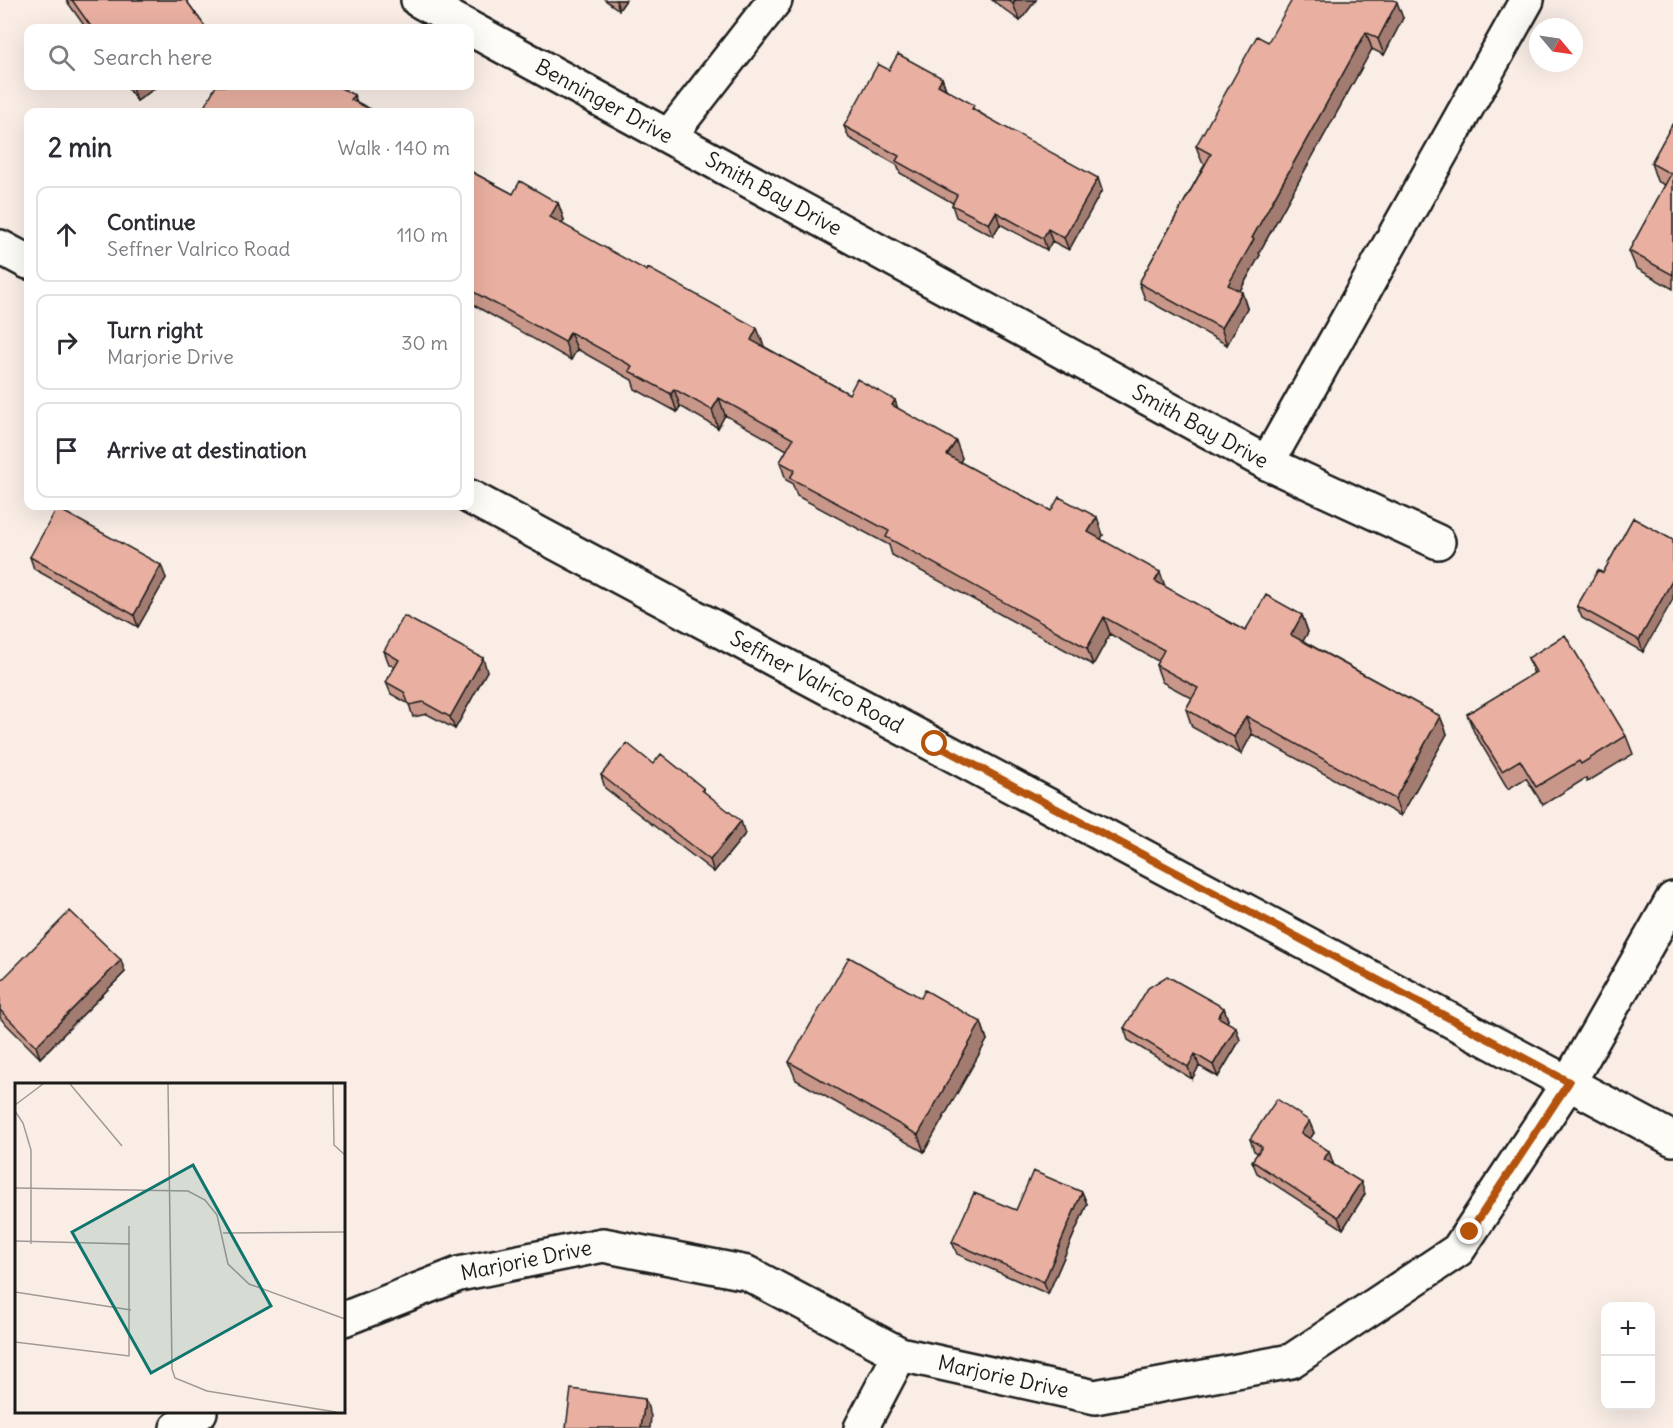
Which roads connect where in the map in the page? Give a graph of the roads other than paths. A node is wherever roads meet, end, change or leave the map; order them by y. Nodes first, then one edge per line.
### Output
1 (418, 0) edge
2 (775, 0) edge
3 (1527, 0) edge
4 (462, 24) edge
5 (474, 30) edge
6 (669, 136) junction
7 (0, 247) edge
8 (24, 260) edge
9 (1267, 463) junction
10 (474, 499) edge
11 (1438, 542) dead end
12 (1673, 899) edge
13 (1569, 1082) junction
14 (1673, 1139) edge
15 (345, 1319) edge
16 (900, 1354) junction
17 (199, 1413) edge
18 (177, 1428) edge
19 (861, 1428) edge

1 - 4 street, Benninger Drive
2 - 6 street, Benninger Drive
3 - 9 street, Smith Bay Drive
5 - 6 street, Benninger Drive
6 - 9 street, Smith Bay Drive
7 - 8 street
9 - 11 street
10 - 13 street, Seffner Valrico Road
12 - 13 street, Marjorie Drive
13 - 14 street, Seffner Valrico Road
13 - 16 street, Marjorie Drive
15 - 16 street, Marjorie Drive
16 - 19 street
17 - 18 street

